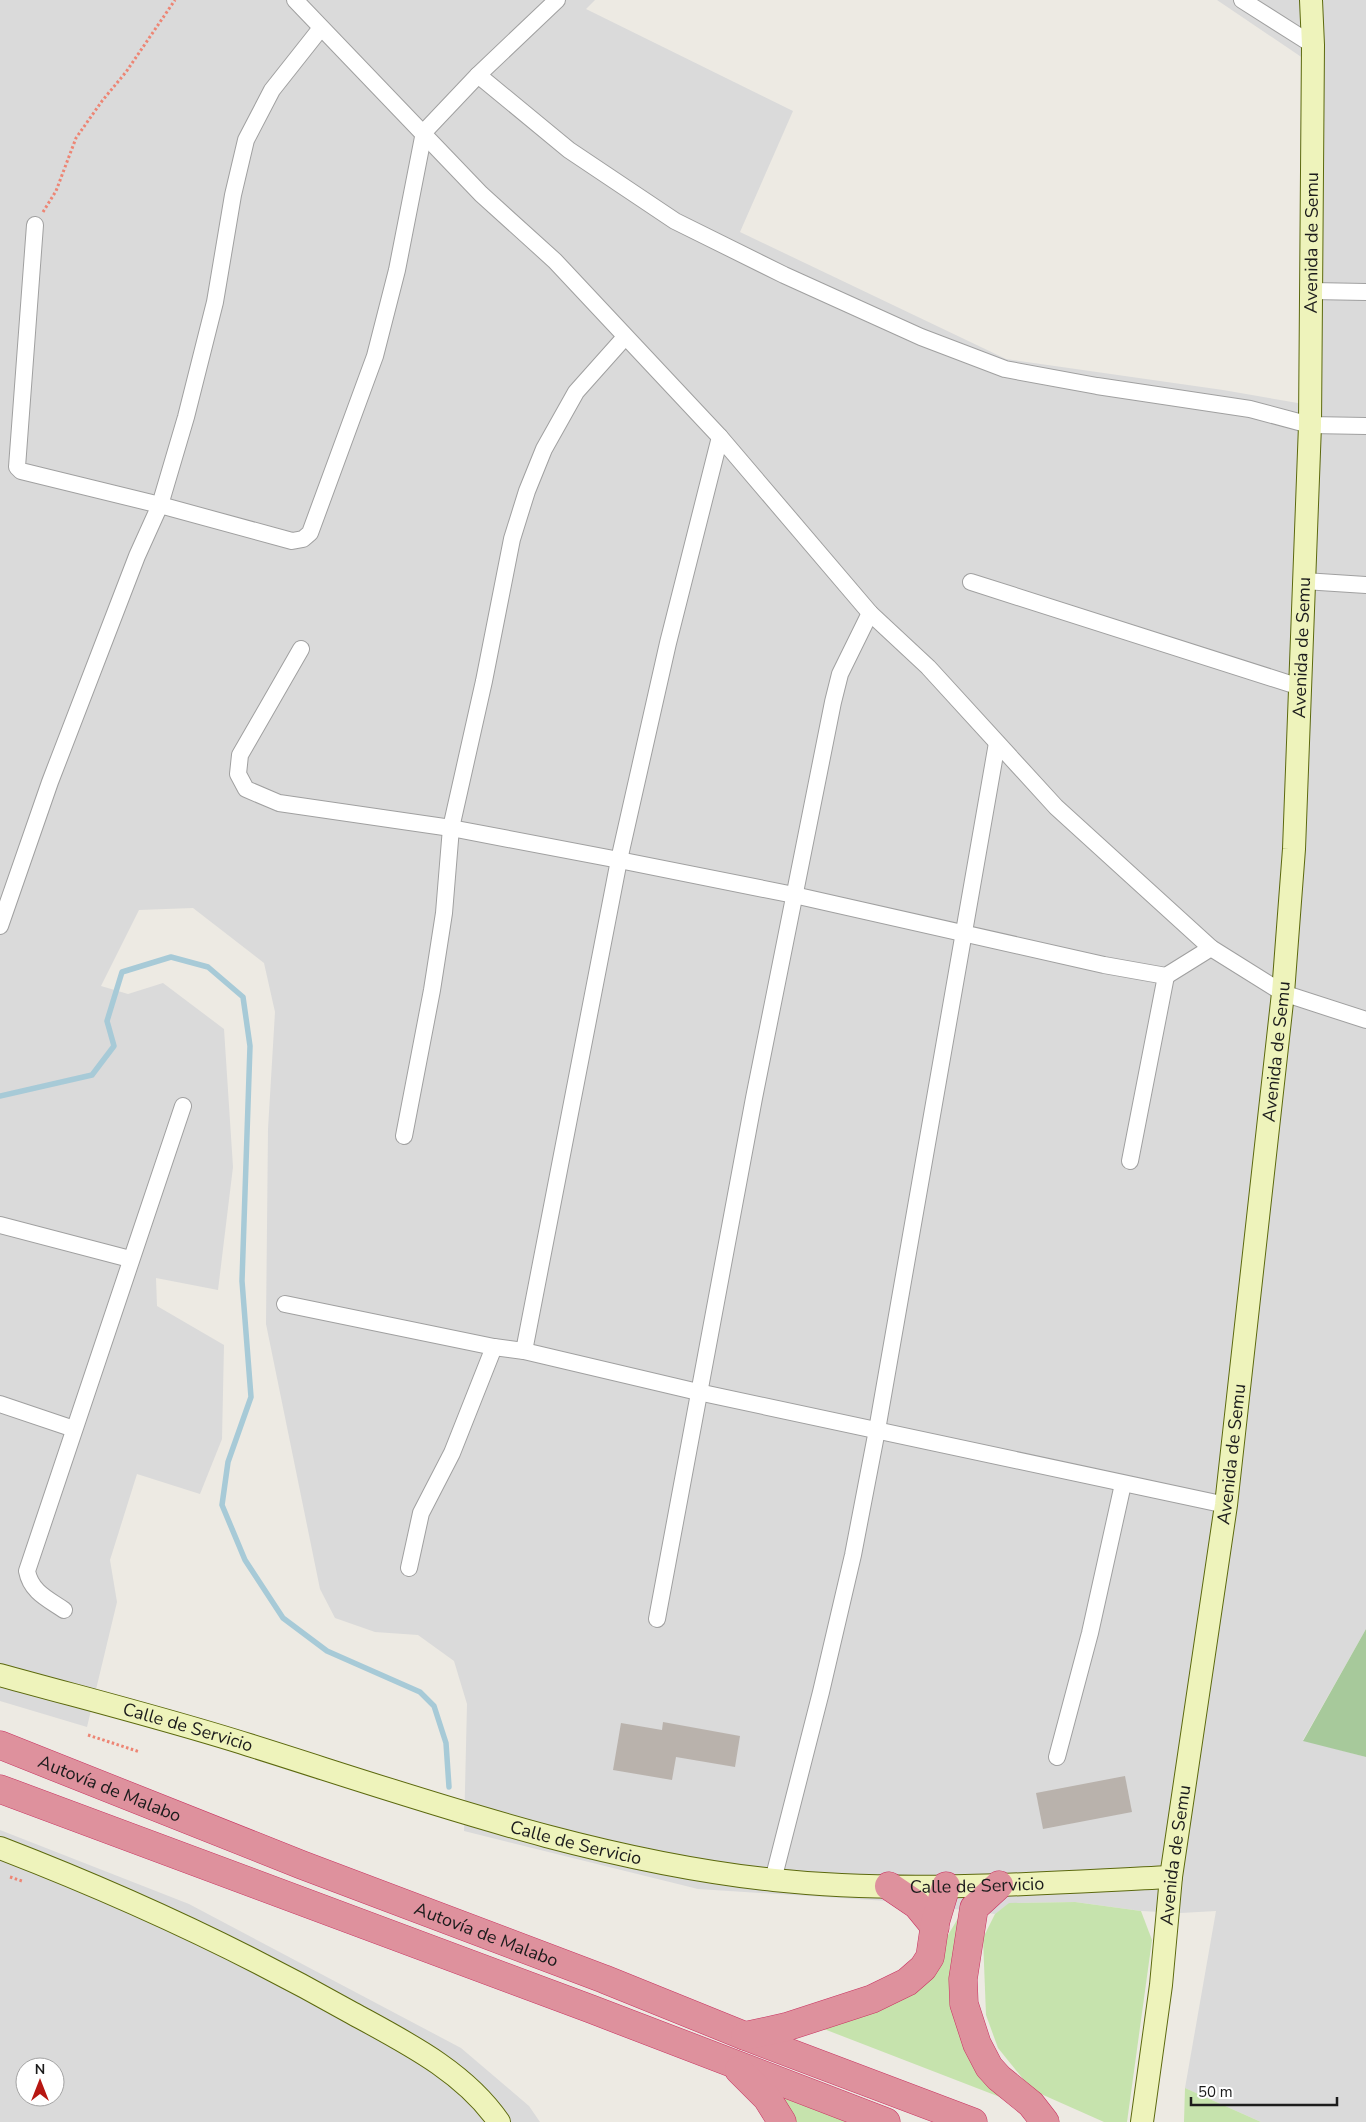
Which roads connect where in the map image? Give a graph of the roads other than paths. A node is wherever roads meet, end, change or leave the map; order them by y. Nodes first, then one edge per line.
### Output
1 (295, 0) edge
2 (557, 0) edge
3 (1242, 0) edge
4 (1311, 0) edge
5 (321, 28) junction
6 (1313, 45) junction
7 (478, 75) junction
8 (424, 132) junction
9 (35, 225) road end
10 (1312, 291) junction
11 (1366, 292) edge
12 (625, 337) junction
13 (1310, 425) junction
14 (1366, 426) edge
15 (720, 437) junction
16 (160, 505) junction
17 (1304, 581) junction
18 (970, 582) dead end
19 (1366, 585) edge
20 (870, 613) junction
21 (301, 649) dead end
22 (1300, 688) junction
23 (997, 743) junction
24 (450, 828) junction
25 (619, 860) junction
26 (794, 895) junction
27 (0, 926) edge
28 (964, 933) junction
29 (1211, 948) junction
30 (1166, 976) junction
31 (1284, 992) junction
32 (1366, 1020) edge
33 (183, 1106) dead end
34 (404, 1136) dead end
35 (1130, 1161) dead end
36 (0, 1225) edge
37 (130, 1259) junction
38 (285, 1304) dead end
39 (494, 1347) junction
40 (524, 1352) junction
41 (698, 1392) junction
42 (0, 1404) edge
43 (74, 1429) junction
44 (877, 1430) junction
45 (1123, 1484) junction
46 (1226, 1505) junction
47 (409, 1568) dead end
48 (64, 1610) dead end
49 (657, 1619) dead end
50 (0, 1675) edge
51 (0, 1745) edge
52 (1057, 1757) dead end
53 (0, 1789) edge
54 (0, 1848) edge
55 (1171, 1877) junction
56 (773, 1880) junction
57 (999, 1884) junction
58 (888, 1886) junction
59 (946, 1886) junction
60 (934, 1927) junction
61 (745, 2036) junction
62 (731, 2062) junction
63 (499, 2122) edge
64 (782, 2122) edge
65 (886, 2122) edge
66 (974, 2122) edge
67 (1045, 2122) edge
68 (1142, 2122) edge

1 - 5 street
2 - 7 street
3 - 6 street
4 - 6 main road, Avenida de Semu
5 - 8 street
5 - 16 street
6 - 10 main road, Avenida de Semu
7 - 8 street
7 - 13 street
8 - 12 street
8 - 16 street
9 - 16 street
10 - 11 street
10 - 13 main road, Avenida de Semu
12 - 15 street
12 - 24 street
13 - 14 street
13 - 17 main road, Avenida de Semu
15 - 20 street
15 - 25 street
16 - 27 street
17 - 19 street
17 - 22 main road, Avenida de Semu
18 - 22 street
20 - 23 street
20 - 26 street
21 - 24 street
22 - 31 main road, Avenida de Semu
23 - 28 street
23 - 29 street
24 - 25 street
24 - 34 street
25 - 26 street
25 - 40 street
26 - 28 street
26 - 41 street
28 - 30 street
28 - 44 street
29 - 30 street
29 - 31 street
30 - 35 street
31 - 32 street
31 - 46 main road, Avenida de Semu
33 - 37 street
36 - 37 street
37 - 43 street
38 - 39 street
39 - 40 street
39 - 47 street
40 - 41 street
41 - 44 street
41 - 49 street
42 - 43 street
43 - 48 street
44 - 45 street
44 - 56 street
45 - 46 street
45 - 52 street
46 - 55 main road, Avenida de Semu
50 - 56 main road, Calle de Servicio
51 - 61 highway, Autovía de Malabo
53 - 62 highway, Autovía de Malabo
54 - 63 main road
55 - 57 main road, Calle de Servicio
55 - 68 main road, Avenida de Semu
56 - 58 main road, Calle de Servicio
57 - 59 main road, Calle de Servicio
57 - 67 highway
58 - 59 main road, Calle de Servicio
58 - 60 highway
59 - 60 highway
60 - 61 highway
61 - 66 highway, Autovía de Malabo
62 - 64 highway
62 - 65 highway, Autovía de Malabo

